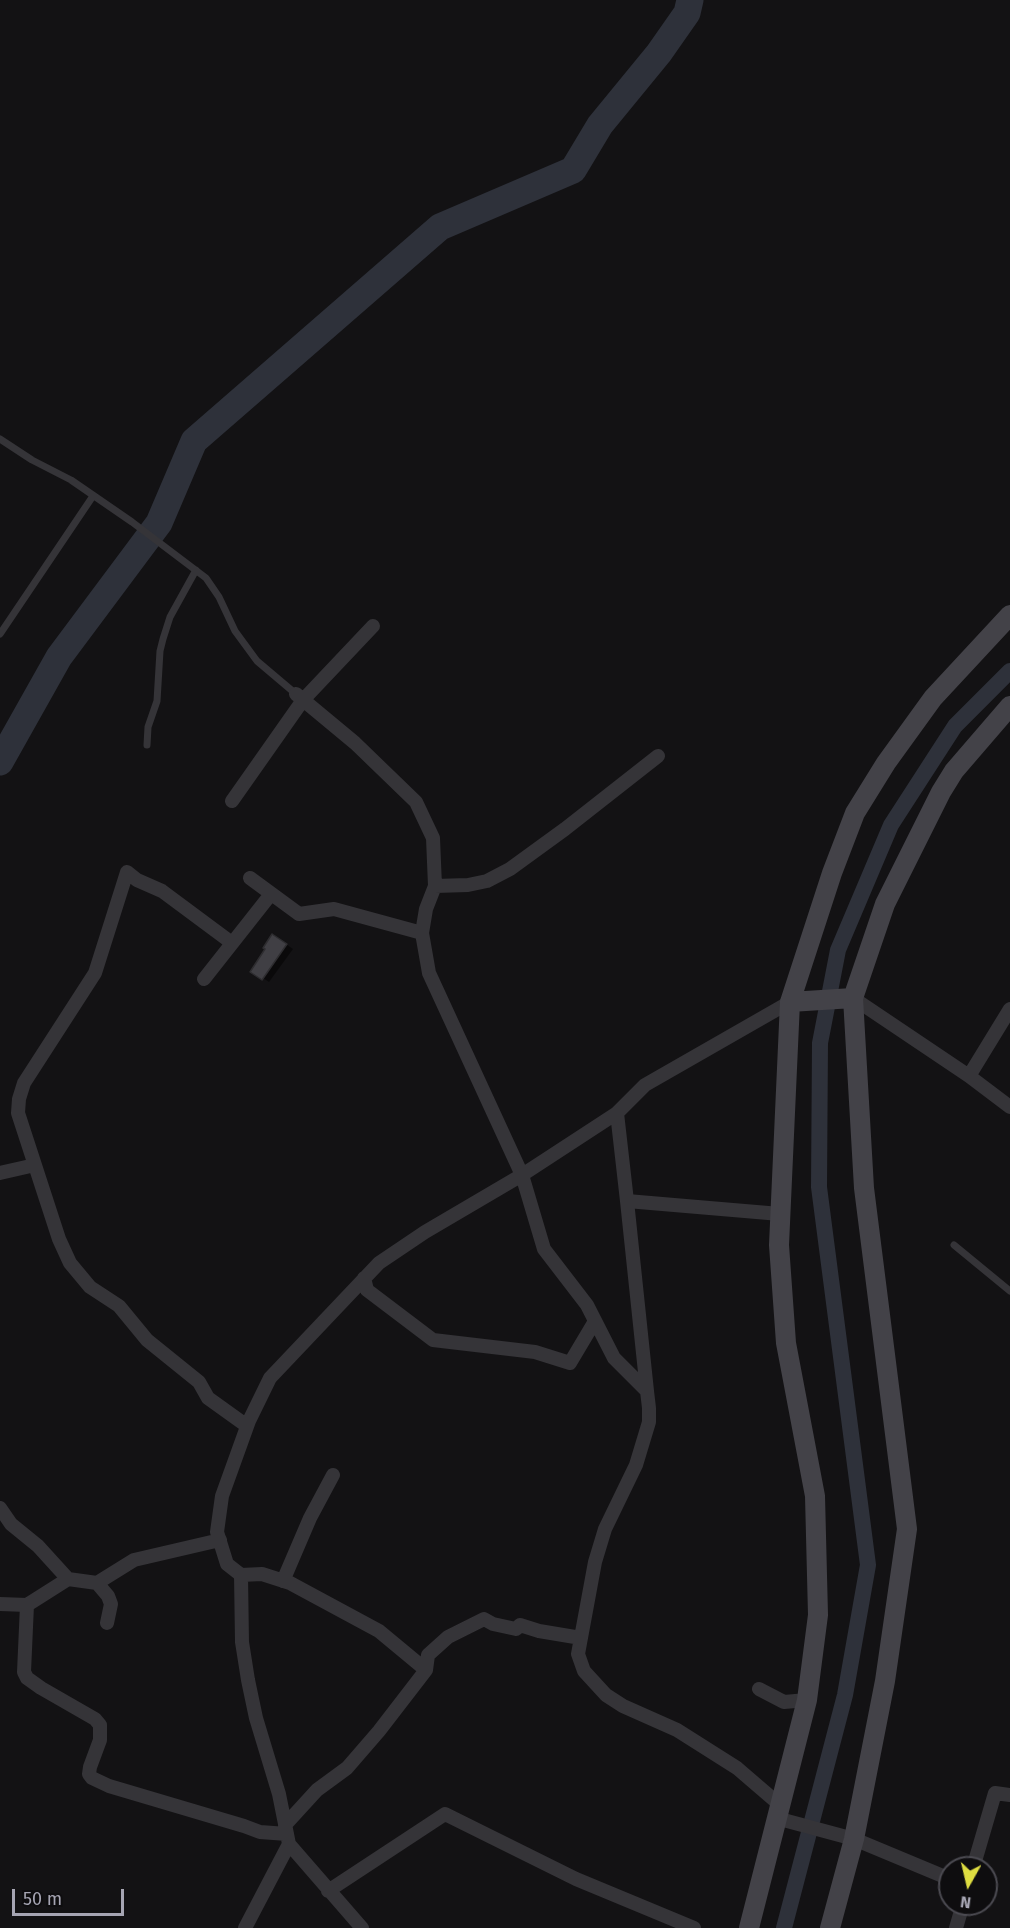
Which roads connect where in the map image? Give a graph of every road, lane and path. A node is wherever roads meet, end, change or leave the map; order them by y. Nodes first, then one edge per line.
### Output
1 (0, 439) edge
2 (93, 496) junction
3 (196, 570) junction
4 (1010, 615) edge
5 (373, 626) dead end
6 (0, 634) edge
7 (300, 697) junction
8 (1010, 706) edge
9 (147, 745) dead end
10 (658, 756) dead end
11 (232, 801) dead end
12 (250, 878) dead end
13 (435, 886) junction
14 (271, 894) junction
15 (422, 933) junction
16 (232, 943) junction
17 (204, 979) dead end
18 (846, 998) junction
19 (799, 1001) junction
20 (1010, 1009) edge
21 (969, 1076) junction
22 (1010, 1107) edge
23 (617, 1113) junction
24 (35, 1165) junction
25 (0, 1173) edge
26 (522, 1174) junction
27 (627, 1201) junction
28 (780, 1214) junction
29 (954, 1245) dead end
30 (364, 1278) junction
31 (1010, 1291) edge
32 (595, 1321) junction
33 (647, 1391) junction
34 (247, 1426) junction
35 (333, 1475) dead end
36 (0, 1508) edge
37 (219, 1540) junction
38 (241, 1575) junction
39 (68, 1579) junction
40 (283, 1581) junction
41 (97, 1583) junction
42 (0, 1604) edge
43 (27, 1605) junction
44 (107, 1623) dead end
45 (580, 1638) junction
46 (426, 1670) junction
47 (759, 1689) dead end
48 (807, 1700) junction
49 (1010, 1795) edge
50 (778, 1811) junction
51 (287, 1834) junction
52 (854, 1839) junction
53 (977, 1856) edge
54 (938, 1874) edge
55 (328, 1891) junction
56 (245, 1928) edge
57 (362, 1928) edge
58 (694, 1928) edge
59 (748, 1928) edge
60 (831, 1928) edge

1 - 2 lane
2 - 3 lane
2 - 6 lane
3 - 7 lane
3 - 9 lane
4 - 19 street
5 - 7 street
7 - 11 street
7 - 13 street
8 - 18 street
10 - 13 street
12 - 14 street
13 - 15 street
14 - 15 street
14 - 16 street
15 - 26 street
16 - 17 street
16 - 24 street
18 - 19 street
18 - 21 street
18 - 52 street
19 - 23 street
19 - 28 street
20 - 21 street
21 - 22 street
23 - 26 street
23 - 27 street
24 - 25 street
24 - 34 street
26 - 30 street
26 - 32 street
27 - 28 street
27 - 33 street
28 - 48 street
29 - 31 lane
30 - 32 street
30 - 34 street
32 - 33 street
33 - 45 street
34 - 37 street
35 - 40 street
36 - 39 street
37 - 38 street
37 - 41 street
38 - 40 street
38 - 51 street
39 - 41 street
39 - 43 street
40 - 46 street
41 - 44 street
42 - 43 street
43 - 51 street
45 - 46 street
45 - 50 street
46 - 51 street
47 - 48 street
48 - 50 street
49 - 53 street
50 - 52 street
50 - 59 street
51 - 55 street
51 - 56 street
52 - 54 street
52 - 60 street
55 - 57 street
55 - 58 street

